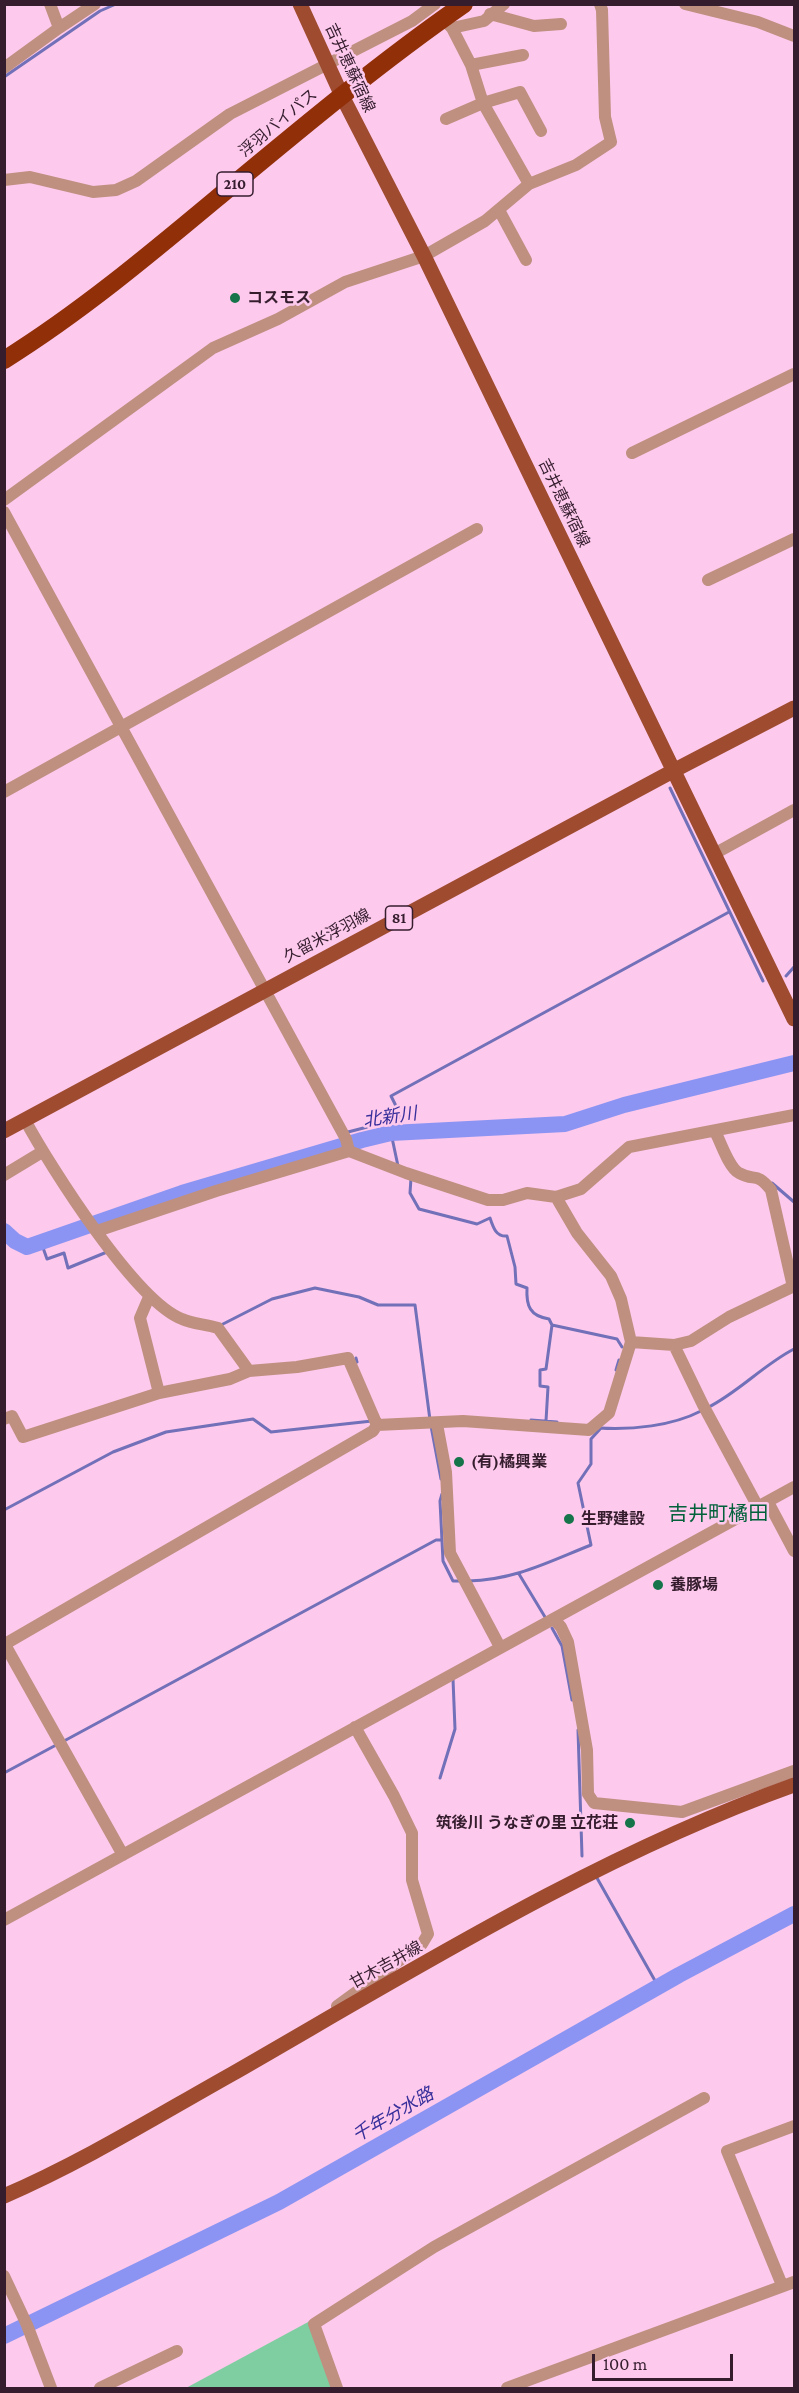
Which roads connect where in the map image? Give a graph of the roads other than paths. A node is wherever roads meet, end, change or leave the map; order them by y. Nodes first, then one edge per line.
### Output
1 (50, 4) edge
2 (95, 4) edge
3 (300, 4) edge
4 (464, 4) edge
5 (504, 4) edge
6 (600, 4) edge
7 (686, 4) edge
8 (490, 14) junction
9 (443, 17) edge
10 (561, 24) dead end
11 (59, 28) junction
12 (795, 36) edge
13 (523, 55) dead end
14 (328, 62) junction
15 (471, 65) junction
16 (4, 69) edge
17 (342, 96) junction
18 (483, 102) junction
19 (447, 119) dead end
20 (541, 131) dead end
21 (4, 180) edge
22 (529, 184) junction
23 (499, 210) junction
24 (424, 256) junction
25 (526, 260) dead end
26 (4, 360) edge
27 (795, 374) edge
28 (632, 453) dead end
29 (4, 500) edge
30 (4, 512) edge
31 (477, 529) dead end
32 (795, 539) edge
33 (708, 580) dead end
34 (795, 708) edge
35 (122, 728) junction
36 (673, 771) junction
37 (4, 792) edge
38 (795, 810) edge
39 (714, 854) junction
40 (265, 990) junction
41 (795, 1019) edge
42 (795, 1115) edge
43 (25, 1120) junction
44 (4, 1131) edge
45 (715, 1131) junction
46 (348, 1146) junction
47 (42, 1152) junction
48 (4, 1175) edge
49 (556, 1197) junction
50 (93, 1226) junction
51 (794, 1286) edge
52 (147, 1300) junction
53 (631, 1342) junction
54 (674, 1344) junction
55 (249, 1371) junction
56 (159, 1393) junction
57 (4, 1419) edge
58 (375, 1422) junction
59 (432, 1424) junction
60 (795, 1487) edge
61 (763, 1504) junction
62 (795, 1551) edge
63 (554, 1619) junction
64 (5, 1644) edge
65 (500, 1647) junction
66 (355, 1727) junction
67 (795, 1771) edge
68 (795, 1785) edge
69 (123, 1855) junction
70 (4, 1920) edge
71 (324, 2021) junction
72 (704, 2098) dead end
73 (795, 2126) edge
74 (4, 2196) edge
75 (4, 2277) edge
76 (795, 2282) edge
77 (782, 2285) junction
78 (177, 2351) dead end
79 (51, 2388) edge
80 (100, 2388) edge
81 (337, 2388) edge
82 (507, 2388) edge

1 - 11 street
2 - 11 street
3 - 14 main road, 吉井恵蘇宿線
4 - 9 highway, 浮羽バイパス / 210
5 - 8 street
6 - 22 street
7 - 12 street
8 - 9 street
8 - 10 street
9 - 14 street
9 - 15 street
9 - 17 highway, 浮羽バイパス / 210
11 - 16 street
13 - 15 street
14 - 17 main road, 吉井恵蘇宿線
14 - 21 street
15 - 18 street
17 - 24 main road, 吉井恵蘇宿線
17 - 26 highway, 浮羽バイパス / 210
18 - 19 street
18 - 20 street
18 - 22 street
22 - 23 street
23 - 24 street
23 - 25 street
24 - 29 street
24 - 36 main road, 吉井恵蘇宿線
27 - 28 street
30 - 35 street
31 - 35 street
32 - 33 street
34 - 36 main road, 久留米浮羽線 / 81
35 - 37 street
35 - 40 street
36 - 39 main road, 吉井恵蘇宿線
36 - 40 main road, 久留米浮羽線 / 81
38 - 39 street
39 - 41 main road, 吉井恵蘇宿線
40 - 43 main road, 久留米浮羽線 / 81
40 - 46 street
42 - 45 street
43 - 44 main road, 久留米浮羽線 / 81
43 - 47 street
45 - 49 street
45 - 51 street
46 - 49 street
46 - 50 street
47 - 48 street
47 - 50 street
49 - 53 street
50 - 52 street
51 - 54 street
52 - 55 street
52 - 56 street
53 - 54 street
53 - 59 street
54 - 61 street
55 - 56 street
55 - 58 street
56 - 57 street
58 - 59 street
58 - 64 street
59 - 65 street
60 - 61 street
61 - 62 street
61 - 63 street
63 - 65 street
63 - 67 street
64 - 69 street
65 - 66 street
66 - 69 street
66 - 71 street
68 - 71 main road, 甘木吉井線
69 - 70 street
71 - 74 main road, 甘木吉井線
72 - 81 street
73 - 77 street
75 - 79 street
76 - 77 street
77 - 82 street
78 - 80 street

